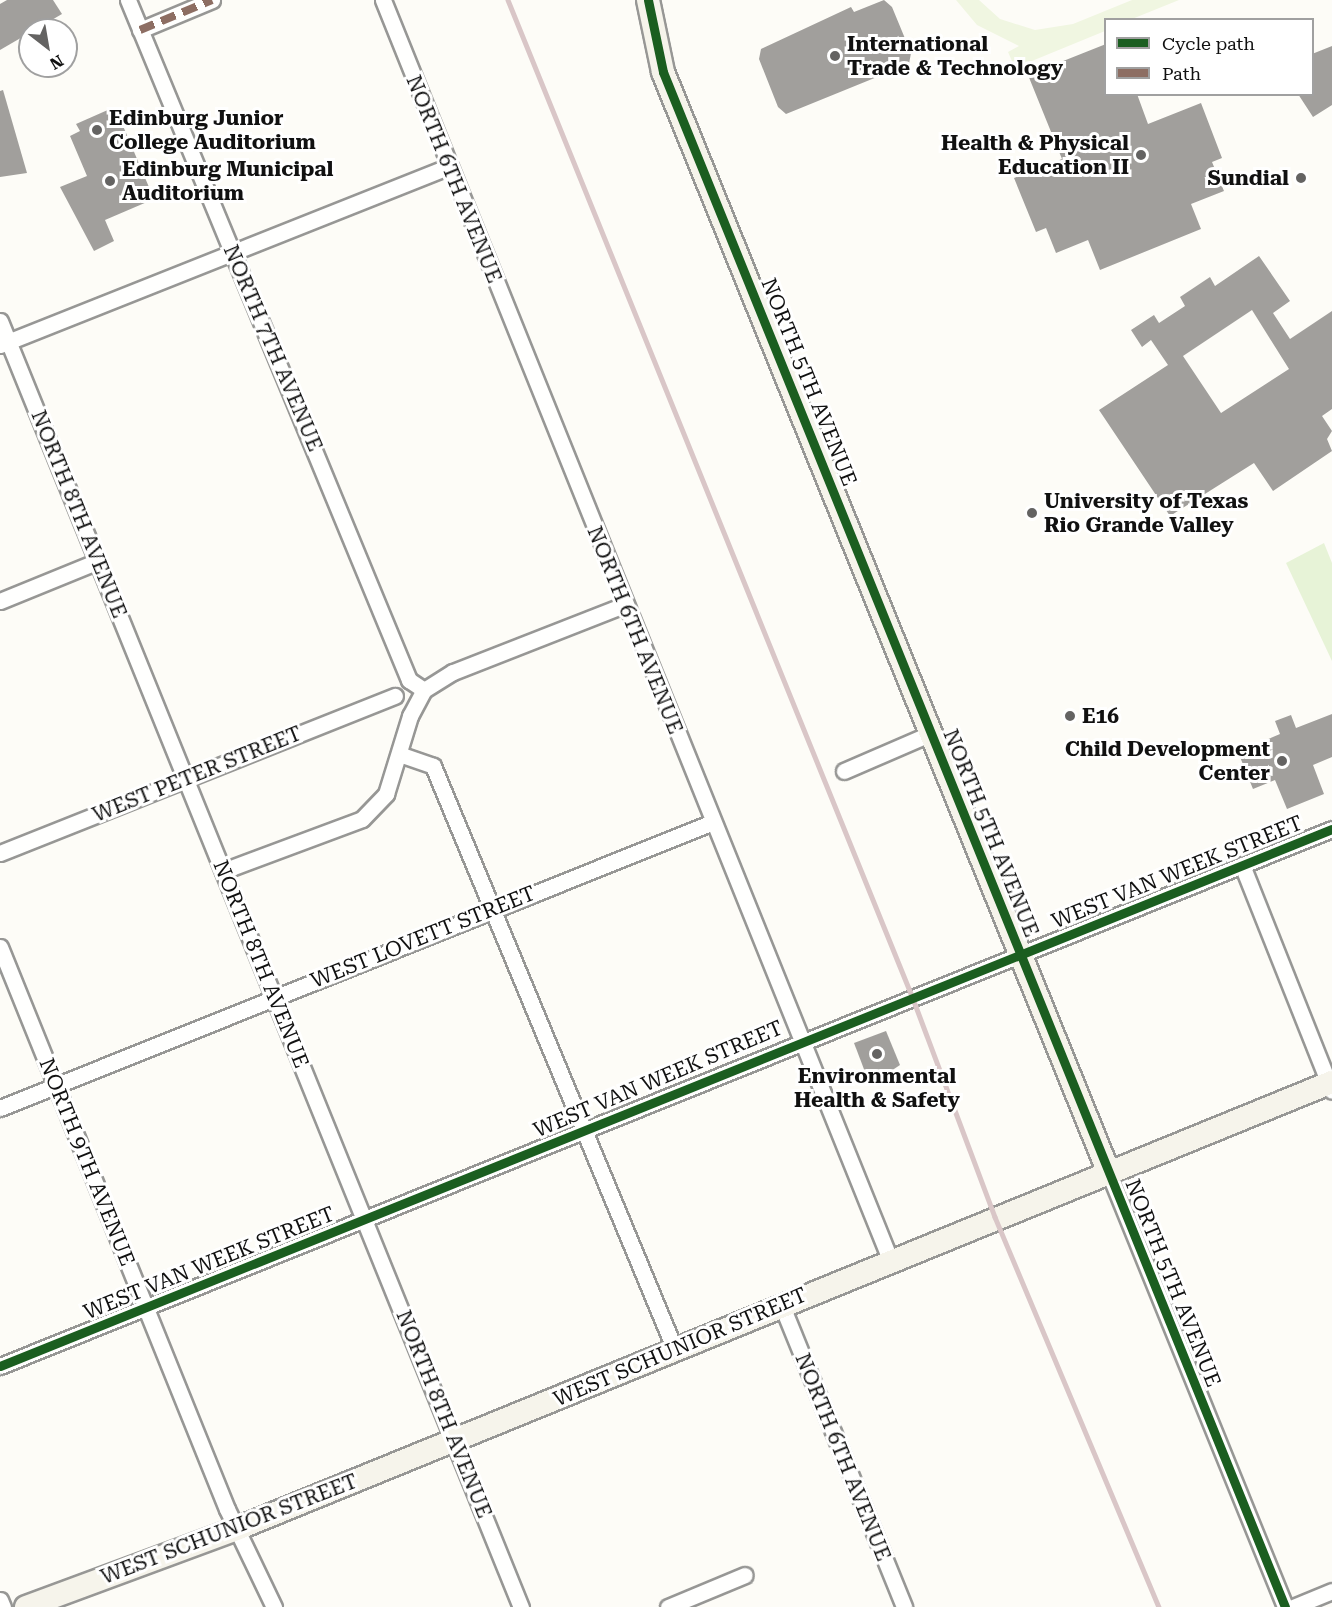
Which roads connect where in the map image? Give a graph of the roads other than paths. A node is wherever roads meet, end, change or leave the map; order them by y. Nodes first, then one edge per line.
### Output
1 (128, 0) edge
2 (212, 0) edge
3 (383, 0) edge
4 (648, 0) edge
5 (141, 30) junction
6 (449, 166) junction
7 (232, 255) junction
8 (0, 321) edge
9 (4, 344) edge
10 (99, 561) junction
11 (0, 601) edge
12 (624, 604) junction
13 (424, 690) junction
14 (395, 696) dead end
15 (932, 733) junction
16 (399, 754) junction
17 (844, 771) dead end
18 (185, 778) junction
19 (713, 822) junction
20 (1332, 829) edge
21 (0, 853) edge
22 (1242, 865) junction
23 (223, 871) junction
24 (492, 909) junction
25 (0, 947) edge
26 (1020, 955) junction
27 (274, 997) junction
28 (803, 1038) junction
29 (57, 1085) junction
30 (1331, 1085) edge
31 (0, 1108) edge
32 (585, 1129) junction
33 (1109, 1173) junction
34 (365, 1219) junction
35 (890, 1260) junction
36 (782, 1306) junction
37 (146, 1309) junction
38 (675, 1350) junction
39 (0, 1365) edge
40 (456, 1439) junction
41 (239, 1528) junction
42 (745, 1575) dead end
43 (1332, 1591) edge
44 (0, 1600) edge
45 (3, 1607) edge
46 (26, 1607) edge
47 (274, 1607) edge
48 (521, 1607) edge
49 (668, 1607) edge
50 (904, 1607) edge
51 (1285, 1607) edge
52 (1293, 1607) edge

1 - 5 street, NORTH 7TH AVENUE
2 - 5 street
3 - 6 street, NORTH 6TH AVENUE
4 - 15 main road, NORTH 5TH AVENUE
5 - 7 street, NORTH 7TH AVENUE
6 - 7 street
6 - 12 street, NORTH 6TH AVENUE
7 - 9 street
7 - 13 street, NORTH 7TH AVENUE
8 - 9 street, NORTH 8TH AVENUE
9 - 10 street, NORTH 8TH AVENUE
10 - 11 street
10 - 18 street, NORTH 8TH AVENUE
12 - 13 street
12 - 19 street, NORTH 6TH AVENUE
13 - 16 street
14 - 18 street, WEST PETER STREET
15 - 17 street
15 - 26 main road, NORTH 5TH AVENUE
16 - 23 street
16 - 24 street
18 - 21 street, WEST PETER STREET
18 - 23 street, NORTH 8TH AVENUE
19 - 24 street, WEST LOVETT STREET
19 - 28 street, NORTH 6TH AVENUE
20 - 22 street, WEST VAN WEEK STREET
22 - 26 street, WEST VAN WEEK STREET
22 - 30 street
23 - 27 street, NORTH 8TH AVENUE
24 - 27 street, WEST LOVETT STREET
24 - 32 street
25 - 29 street, NORTH 9TH AVENUE
26 - 28 street, WEST VAN WEEK STREET
26 - 33 main road, NORTH 5TH AVENUE
27 - 29 street, WEST LOVETT STREET
27 - 34 street, NORTH 8TH AVENUE
28 - 32 street, WEST VAN WEEK STREET
28 - 35 street, NORTH 6TH AVENUE
29 - 31 street, WEST LOVETT STREET
29 - 37 street, NORTH 9TH AVENUE
30 - 33 main road, WEST SCHUNIOR STREET
32 - 34 street, WEST VAN WEEK STREET
32 - 38 street
33 - 35 main road, WEST SCHUNIOR STREET
33 - 51 street, NORTH 5TH AVENUE
34 - 37 street, WEST VAN WEEK STREET
34 - 40 street, NORTH 8TH AVENUE
35 - 36 main road, WEST SCHUNIOR STREET
36 - 38 main road, WEST SCHUNIOR STREET
36 - 50 street, NORTH 6TH AVENUE
37 - 39 street, WEST VAN WEEK STREET
37 - 41 street, NORTH 9TH AVENUE
38 - 40 main road, WEST SCHUNIOR STREET
40 - 41 main road, WEST SCHUNIOR STREET
40 - 48 street, NORTH 8TH AVENUE
41 - 46 main road, WEST SCHUNIOR STREET
41 - 47 street, NORTH 9TH AVENUE
42 - 49 street
43 - 52 street
44 - 45 street

